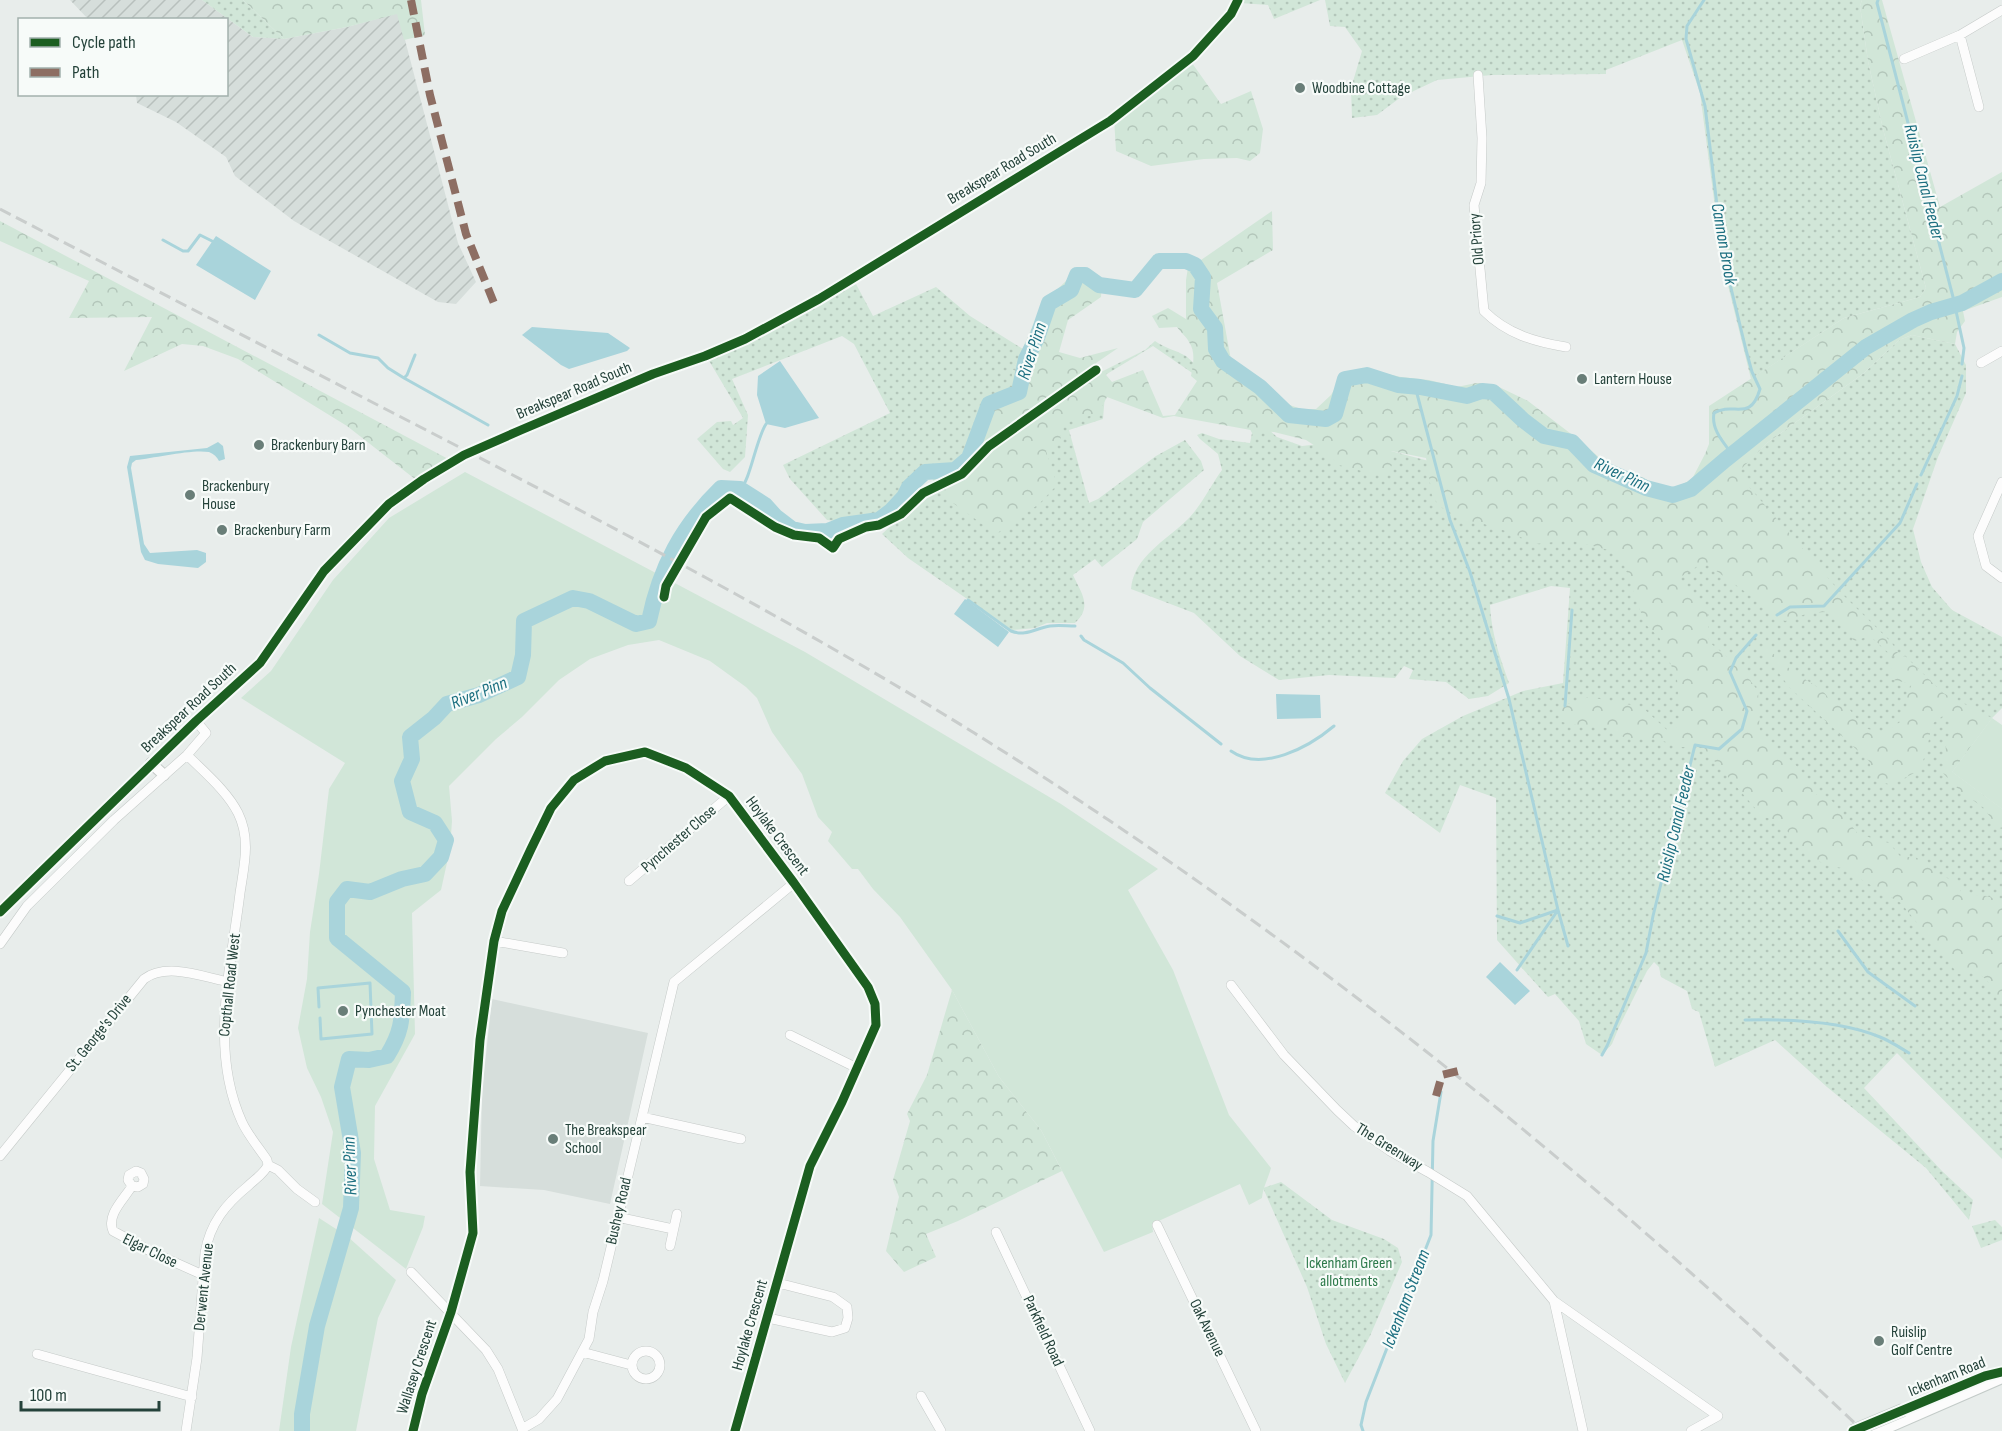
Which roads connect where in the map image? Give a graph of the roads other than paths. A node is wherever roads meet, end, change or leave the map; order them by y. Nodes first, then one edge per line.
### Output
1 (1238, 0) edge
2 (2002, 10) edge
3 (1960, 35) junction
4 (1904, 60) dead end
5 (1479, 75) dead end
6 (1979, 107) dead end
7 (1566, 347) dead end
8 (2002, 351) edge
9 (1981, 363) dead end
10 (2002, 482) edge
11 (2002, 578) edge
12 (196, 721) junction
13 (187, 755) junction
14 (151, 763) junction
15 (164, 776) junction
16 (729, 796) junction
17 (629, 881) dead end
18 (794, 883) junction
19 (15, 897) junction
20 (27, 906) junction
21 (0, 912) edge
22 (494, 941) junction
23 (0, 944) edge
24 (563, 953) dead end
25 (229, 982) junction
26 (1231, 985) dead end
27 (790, 1035) dead end
28 (857, 1068) junction
29 (642, 1117) junction
30 (741, 1139) dead end
31 (0, 1155) edge
32 (268, 1165) junction
33 (132, 1186) dead end
34 (315, 1202) dead end
35 (677, 1214) dead end
36 (617, 1217) junction
37 (1157, 1225) dead end
38 (673, 1229) junction
39 (996, 1232) dead end
40 (670, 1246) dead end
41 (411, 1272) dead end
42 (203, 1275) junction
43 (778, 1283) junction
44 (1554, 1301) junction
45 (451, 1312) junction
46 (768, 1318) junction
47 (582, 1352) junction
48 (37, 1354) dead end
49 (631, 1365) dead end
50 (2002, 1372) edge
51 (2002, 1377) edge
52 (921, 1396) dead end
53 (192, 1397) junction
54 (1905, 1414) junction
55 (523, 1430) edge
56 (186, 1431) edge
57 (413, 1431) edge
58 (735, 1431) edge
59 (941, 1431) edge
60 (1090, 1431) edge
61 (1256, 1431) edge
62 (1583, 1431) edge
63 (1691, 1431) edge
64 (1853, 1431) edge
65 (1878, 1431) edge

1 - 12 street, Breakspear Road South
2 - 3 street
3 - 4 street
3 - 6 street
5 - 7 street, Old Priory
8 - 9 street
10 - 11 street
12 - 13 street
12 - 14 street, Breakspear Road South
13 - 15 street
13 - 25 street, Copthall Road West
14 - 15 street
14 - 19 street, Breakspear Road South
15 - 20 street
16 - 17 street, Pynchester Close
16 - 18 street, Hoylake Crescent
16 - 22 street, Hoylake Crescent
18 - 28 street, Hoylake Crescent
18 - 29 street, Bushey Road
19 - 20 street
19 - 21 street, Breakspear Road South
20 - 23 street
22 - 24 street
22 - 45 street, Hoylake Crescent
25 - 31 street, St. George's Drive
25 - 32 street, Copthall Road West
26 - 44 street, The Greenway
27 - 28 street
28 - 43 street, Hoylake Crescent
29 - 30 street
29 - 36 street, Bushey Road
32 - 34 street, Copthall Road West
32 - 42 street, Derwent Avenue
33 - 42 street, Elgar Close
35 - 38 street
36 - 38 street
36 - 47 street, Bushey Road
37 - 61 street, Oak Avenue
38 - 40 street
39 - 60 street, Parkfield Road
41 - 45 street
42 - 53 street, Derwent Avenue
43 - 46 street, Hoylake Crescent
43 - 46 street
44 - 62 street, The Greenway
44 - 63 street, The Greenway
45 - 55 street
45 - 57 street, Wallasey Crescent
46 - 58 street, Hoylake Crescent
47 - 49 street
47 - 55 street, Bushey Road
48 - 53 street
50 - 54 main road, Ickenham Road
51 - 54 main road, Ickenham Road
52 - 59 street
53 - 56 street, Derwent Avenue
54 - 64 main road, bridge
54 - 65 main road

